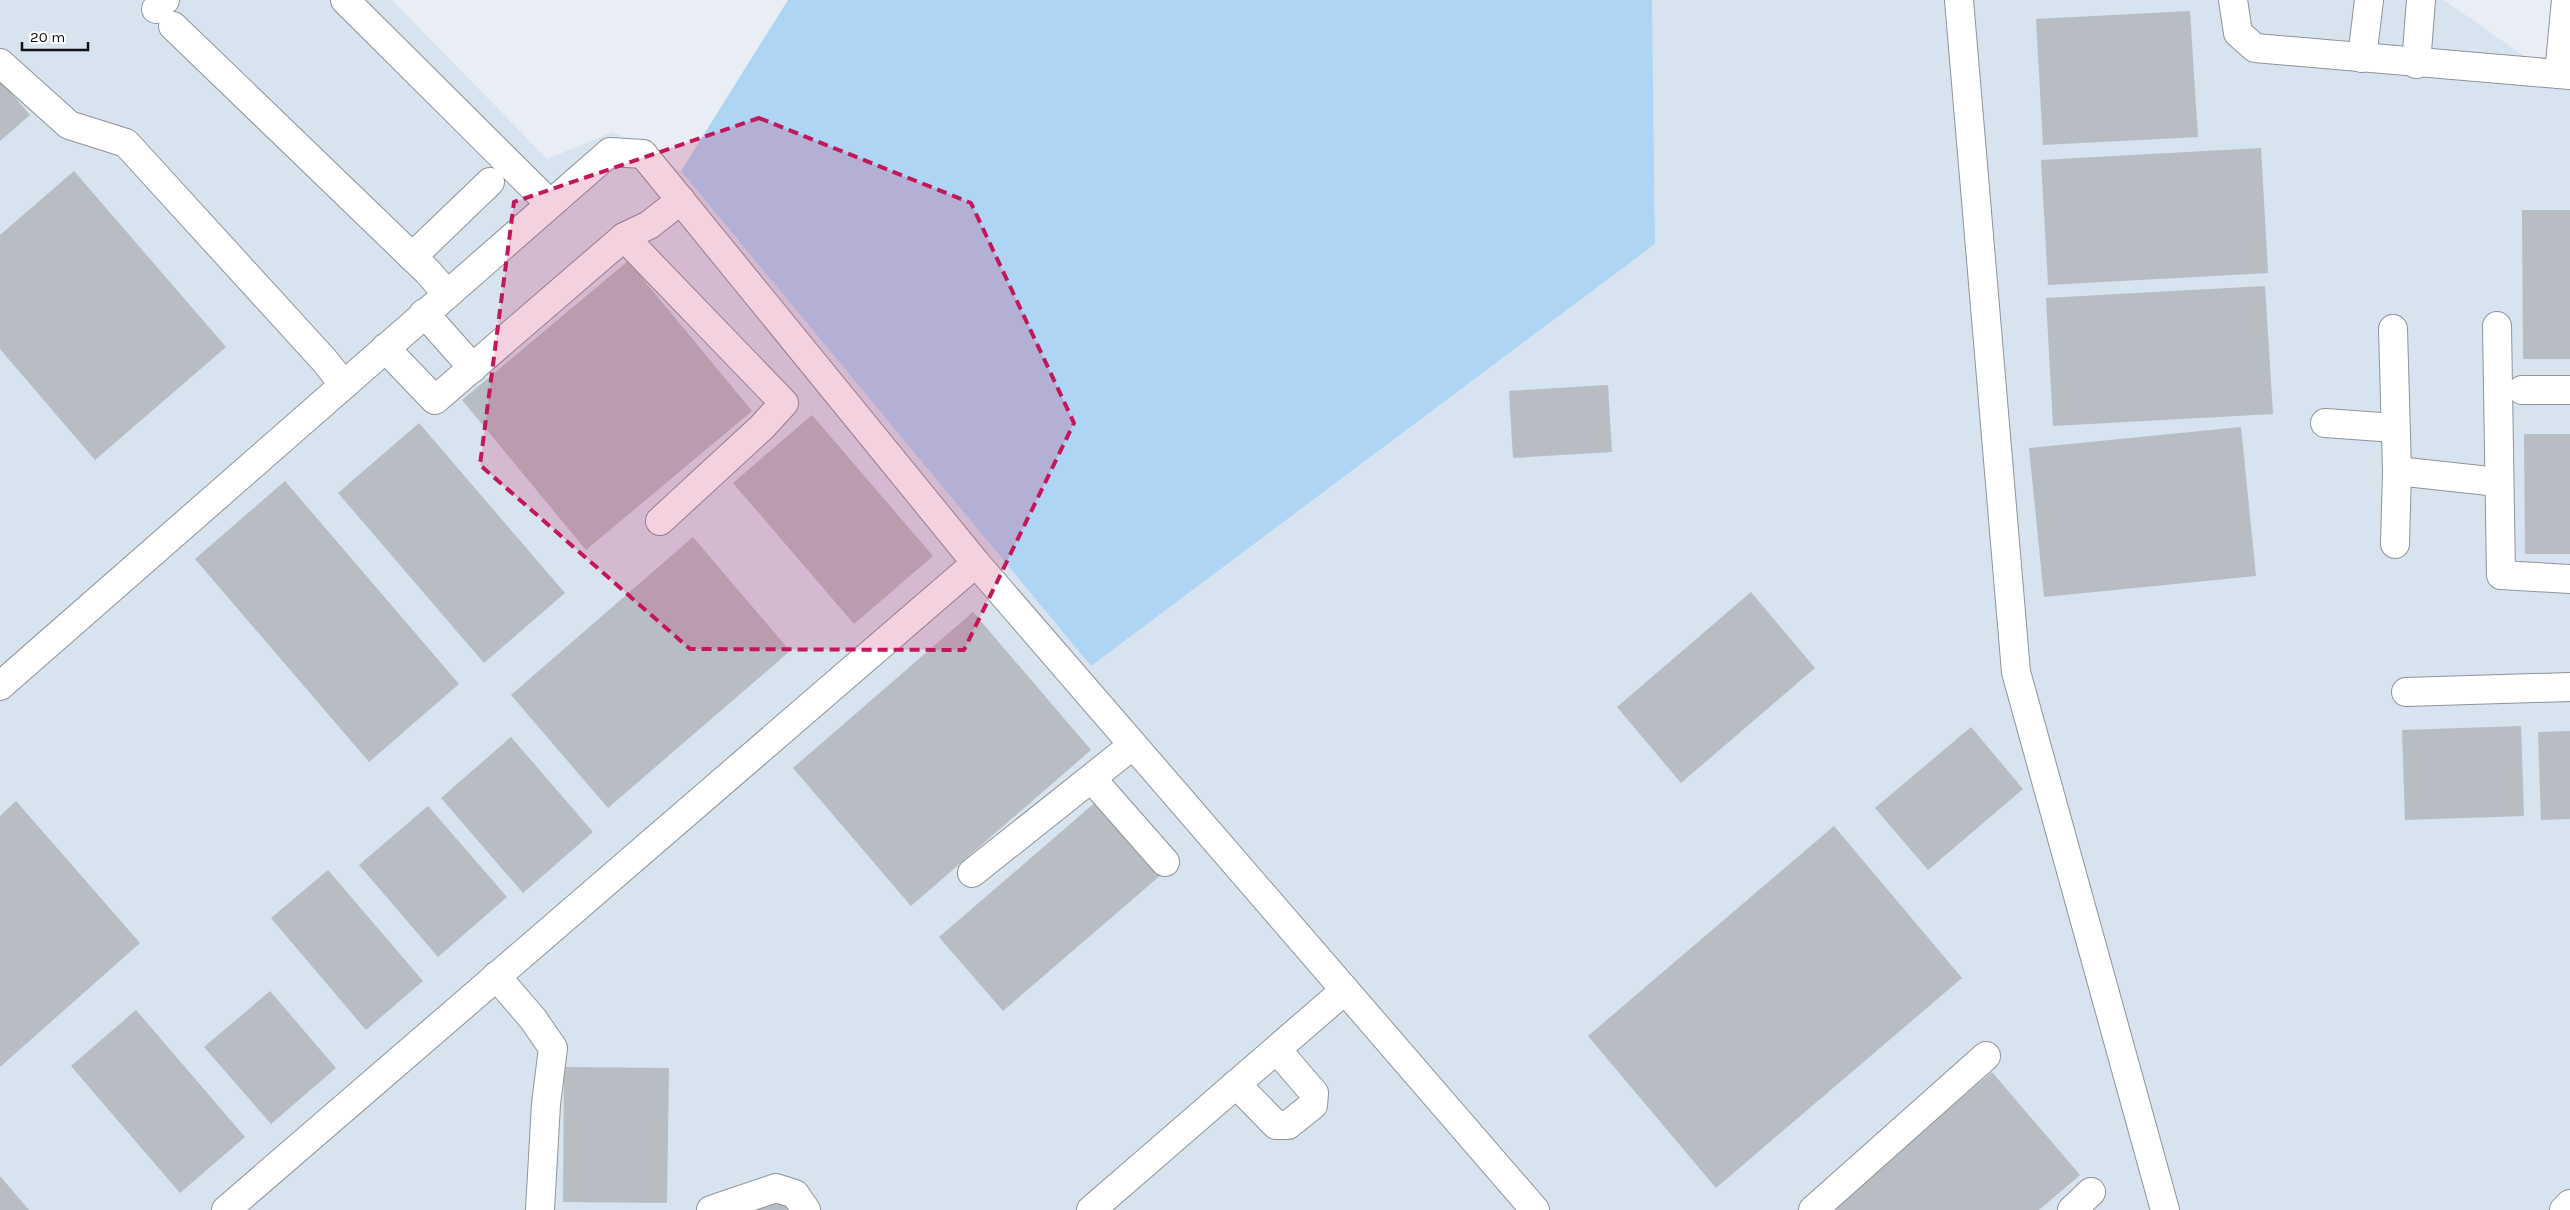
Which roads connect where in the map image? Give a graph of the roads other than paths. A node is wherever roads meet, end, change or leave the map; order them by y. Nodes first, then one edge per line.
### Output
1 (345, 0) edge
2 (1959, 0) edge
3 (2233, 0) edge
4 (2369, 0) edge
5 (2420, 0) edge
6 (2566, 0) edge
7 (165, 12) edge
8 (2362, 58) junction
9 (0, 62) edge
10 (2416, 64) junction
11 (2565, 74) edge
12 (490, 182) dead end
13 (681, 200) junction
14 (550, 204) junction
15 (624, 237) junction
16 (412, 257) junction
17 (447, 294) junction
18 (424, 314) junction
19 (2497, 326) dead end
20 (2393, 329) dead end
21 (385, 348) junction
22 (473, 368) junction
23 (344, 385) junction
24 (2522, 390) dead end
25 (2570, 390) edge
26 (2325, 423) dead end
27 (2395, 428) junction
28 (2397, 470) junction
29 (2498, 482) junction
30 (660, 521) dead end
31 (2395, 544) dead end
32 (976, 563) junction
33 (2570, 579) edge
34 (0, 686) edge
35 (2570, 687) edge
36 (2406, 692) dead end
37 (1133, 745) junction
38 (1092, 779) junction
39 (1165, 862) dead end
40 (972, 873) dead end
41 (496, 976) junction
42 (1345, 990) junction
43 (1277, 1050) junction
44 (1986, 1056) dead end
45 (1236, 1084) junction
46 (2570, 1204) edge
47 (226, 1210) edge
48 (540, 1210) edge
49 (711, 1210) edge
50 (806, 1210) edge
51 (1091, 1210) edge
52 (1535, 1210) edge
53 (1813, 1210) edge
54 (2165, 1210) edge
55 (2564, 1210) edge

1 - 14 street
2 - 54 street
3 - 8 street
4 - 8 street
5 - 10 street
6 - 11 street
7 - 16 street
8 - 10 street
9 - 23 street
10 - 11 street
12 - 16 street
13 - 14 street
13 - 15 street
13 - 32 street
14 - 17 street
15 - 22 street
15 - 30 street
16 - 17 street
17 - 18 street
18 - 21 street
18 - 22 street
19 - 29 street
20 - 27 street
21 - 22 street
21 - 23 street
23 - 34 street
24 - 25 street
26 - 27 street
27 - 28 street
28 - 29 street
28 - 31 street
29 - 33 street
32 - 37 street
32 - 41 street
35 - 36 street
37 - 38 street
37 - 42 street
38 - 39 street
38 - 40 street
41 - 47 street
41 - 48 street
42 - 43 street
42 - 52 street
43 - 45 street
43 - 45 street
44 - 53 street
45 - 51 street
46 - 55 street
49 - 50 street

